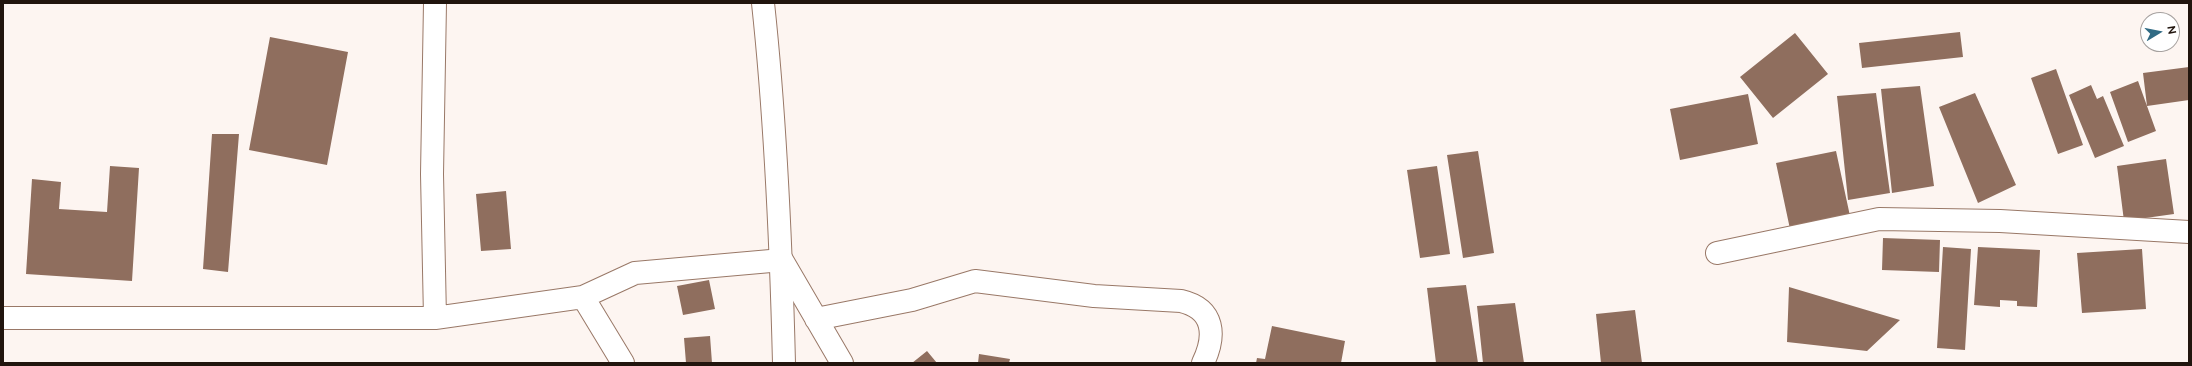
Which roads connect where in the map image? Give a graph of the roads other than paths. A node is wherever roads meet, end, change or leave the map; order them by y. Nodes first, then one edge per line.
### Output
1 (435, 3) edge
2 (763, 3) edge
3 (2189, 232) edge
4 (1717, 253) dead end
5 (782, 260) junction
6 (583, 297) junction
7 (3, 318) edge
8 (435, 318) junction
9 (816, 319) junction
10 (623, 363) edge
11 (784, 363) edge
12 (842, 363) edge
13 (1203, 363) edge

1 - 8 street
2 - 5 street
3 - 4 street
5 - 6 street
5 - 9 street
5 - 11 street
6 - 8 street
6 - 10 street
7 - 8 street
9 - 12 street
9 - 13 street

